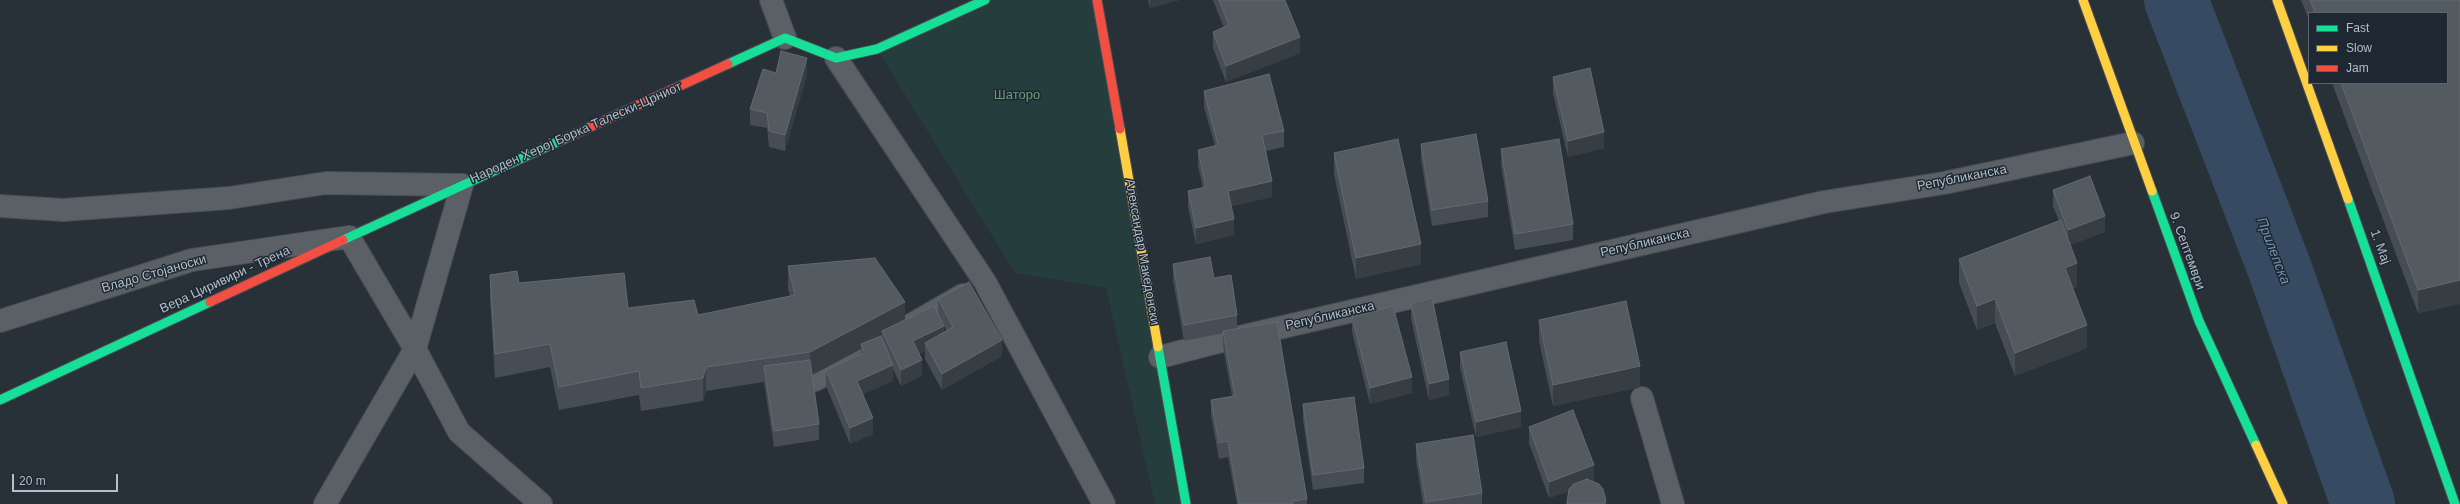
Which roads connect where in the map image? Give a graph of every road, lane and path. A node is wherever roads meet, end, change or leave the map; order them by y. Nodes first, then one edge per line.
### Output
1 (771, 0) edge
2 (986, 0) edge
3 (1097, 0) edge
4 (2082, 0) edge
5 (2277, 0) edge
6 (785, 38) junction
7 (836, 58) junction
8 (2133, 143) junction
9 (462, 185) junction
10 (0, 206) edge
11 (349, 237) junction
12 (985, 282) junction
13 (0, 321) edge
14 (415, 349) junction
15 (1160, 357) junction
16 (815, 380) dead end
17 (1642, 398) dead end
18 (0, 400) edge
19 (2456, 502) edge
20 (325, 504) edge
21 (541, 504) edge
22 (1104, 504) edge
23 (1186, 504) edge
24 (1673, 504) edge
25 (2283, 504) edge

1 - 6 street
2 - 7 street
3 - 15 street, Александар Македонски
4 - 8 street, 9. Септември
5 - 19 street, 1. Мај
6 - 7 street
6 - 9 street, Народен Херој Борка Талески-Црниот
7 - 12 street
8 - 15 street, Републиканска
8 - 25 street, 9. Септември
9 - 10 street, Народен Херој Борка Талески-Црниот
9 - 11 street, Вера Циривири - Трена
9 - 14 street
11 - 13 street, Владо Стојаноски
11 - 14 street
11 - 18 street, Вера Циривири - Трена
12 - 16 street
12 - 22 street
14 - 20 street
14 - 21 street
15 - 23 street, Александар Македонски
17 - 24 street

